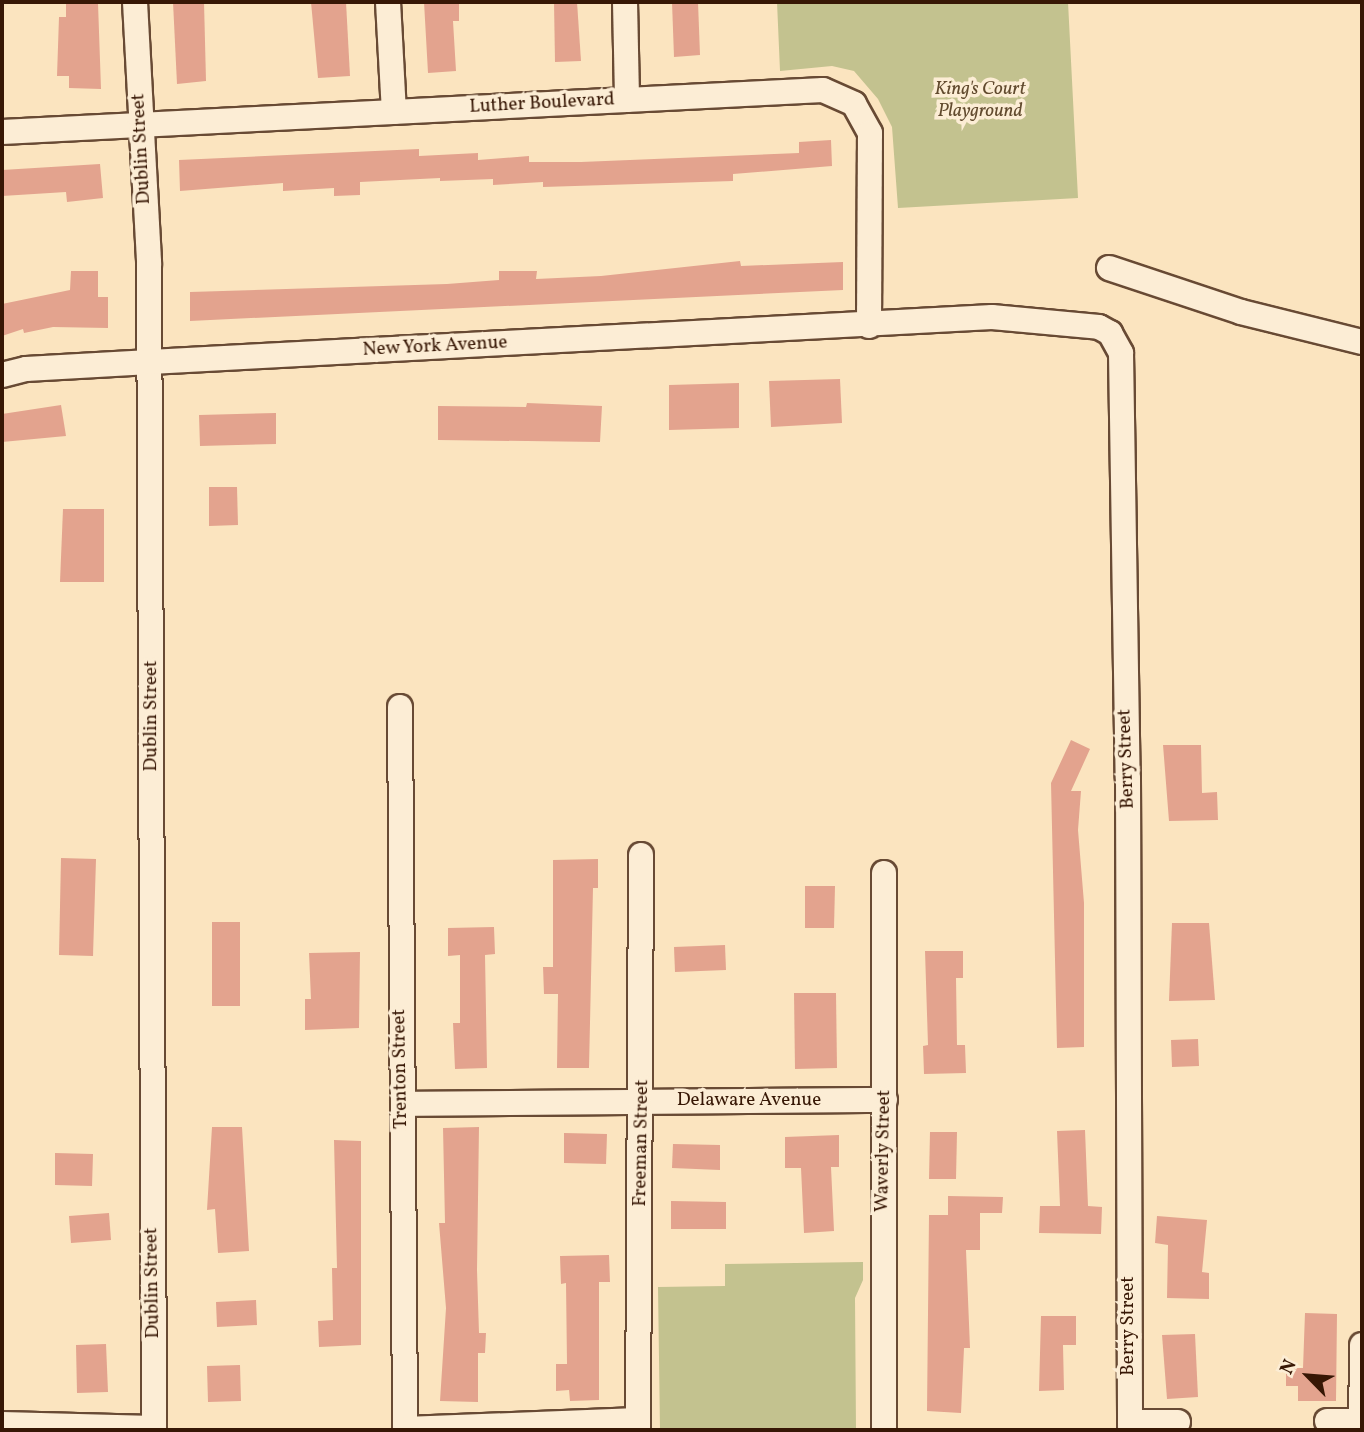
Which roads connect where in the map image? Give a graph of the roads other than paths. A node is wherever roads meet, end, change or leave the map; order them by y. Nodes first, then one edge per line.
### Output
1 (135, 2) edge
2 (388, 2) edge
3 (625, 2) edge
4 (627, 100) junction
5 (394, 112) junction
6 (141, 126) junction
7 (2, 132) edge
8 (1109, 268) dead end
9 (869, 326) junction
10 (1362, 342) edge
11 (150, 362) junction
12 (2, 376) edge
13 (400, 707) dead end
14 (640, 855) dead end
15 (884, 873) dead end
16 (885, 1100) junction
17 (643, 1102) junction
18 (403, 1104) junction
19 (1362, 1345) edge
20 (1327, 1421) dead end
21 (1178, 1422) dead end
22 (2, 1424) edge
23 (1361, 1424) edge
24 (638, 1425) edge
25 (1130, 1426) edge
26 (154, 1429) edge
27 (405, 1430) edge
28 (884, 1430) edge

1 - 6 street, Dublin Street
2 - 5 street
3 - 4 street
4 - 5 street, Luther Boulevard
4 - 9 street, Luther Boulevard
5 - 6 street, Luther Boulevard
6 - 7 street, Luther Boulevard
6 - 11 street, Dublin Street
8 - 10 street
9 - 11 street, New York Avenue
9 - 25 street, Berry Street
11 - 12 street, New York Avenue
11 - 26 street, Dublin Street
13 - 18 street, Trenton Street
14 - 17 street, Freeman Street
15 - 16 street, Waverly Street
16 - 17 street, Delaware Avenue
16 - 28 street, Waverly Street
17 - 18 street, Delaware Avenue
17 - 24 street, Freeman Street
18 - 27 street, Trenton Street
19 - 23 street
20 - 23 street
21 - 25 street
22 - 26 street
24 - 27 street

